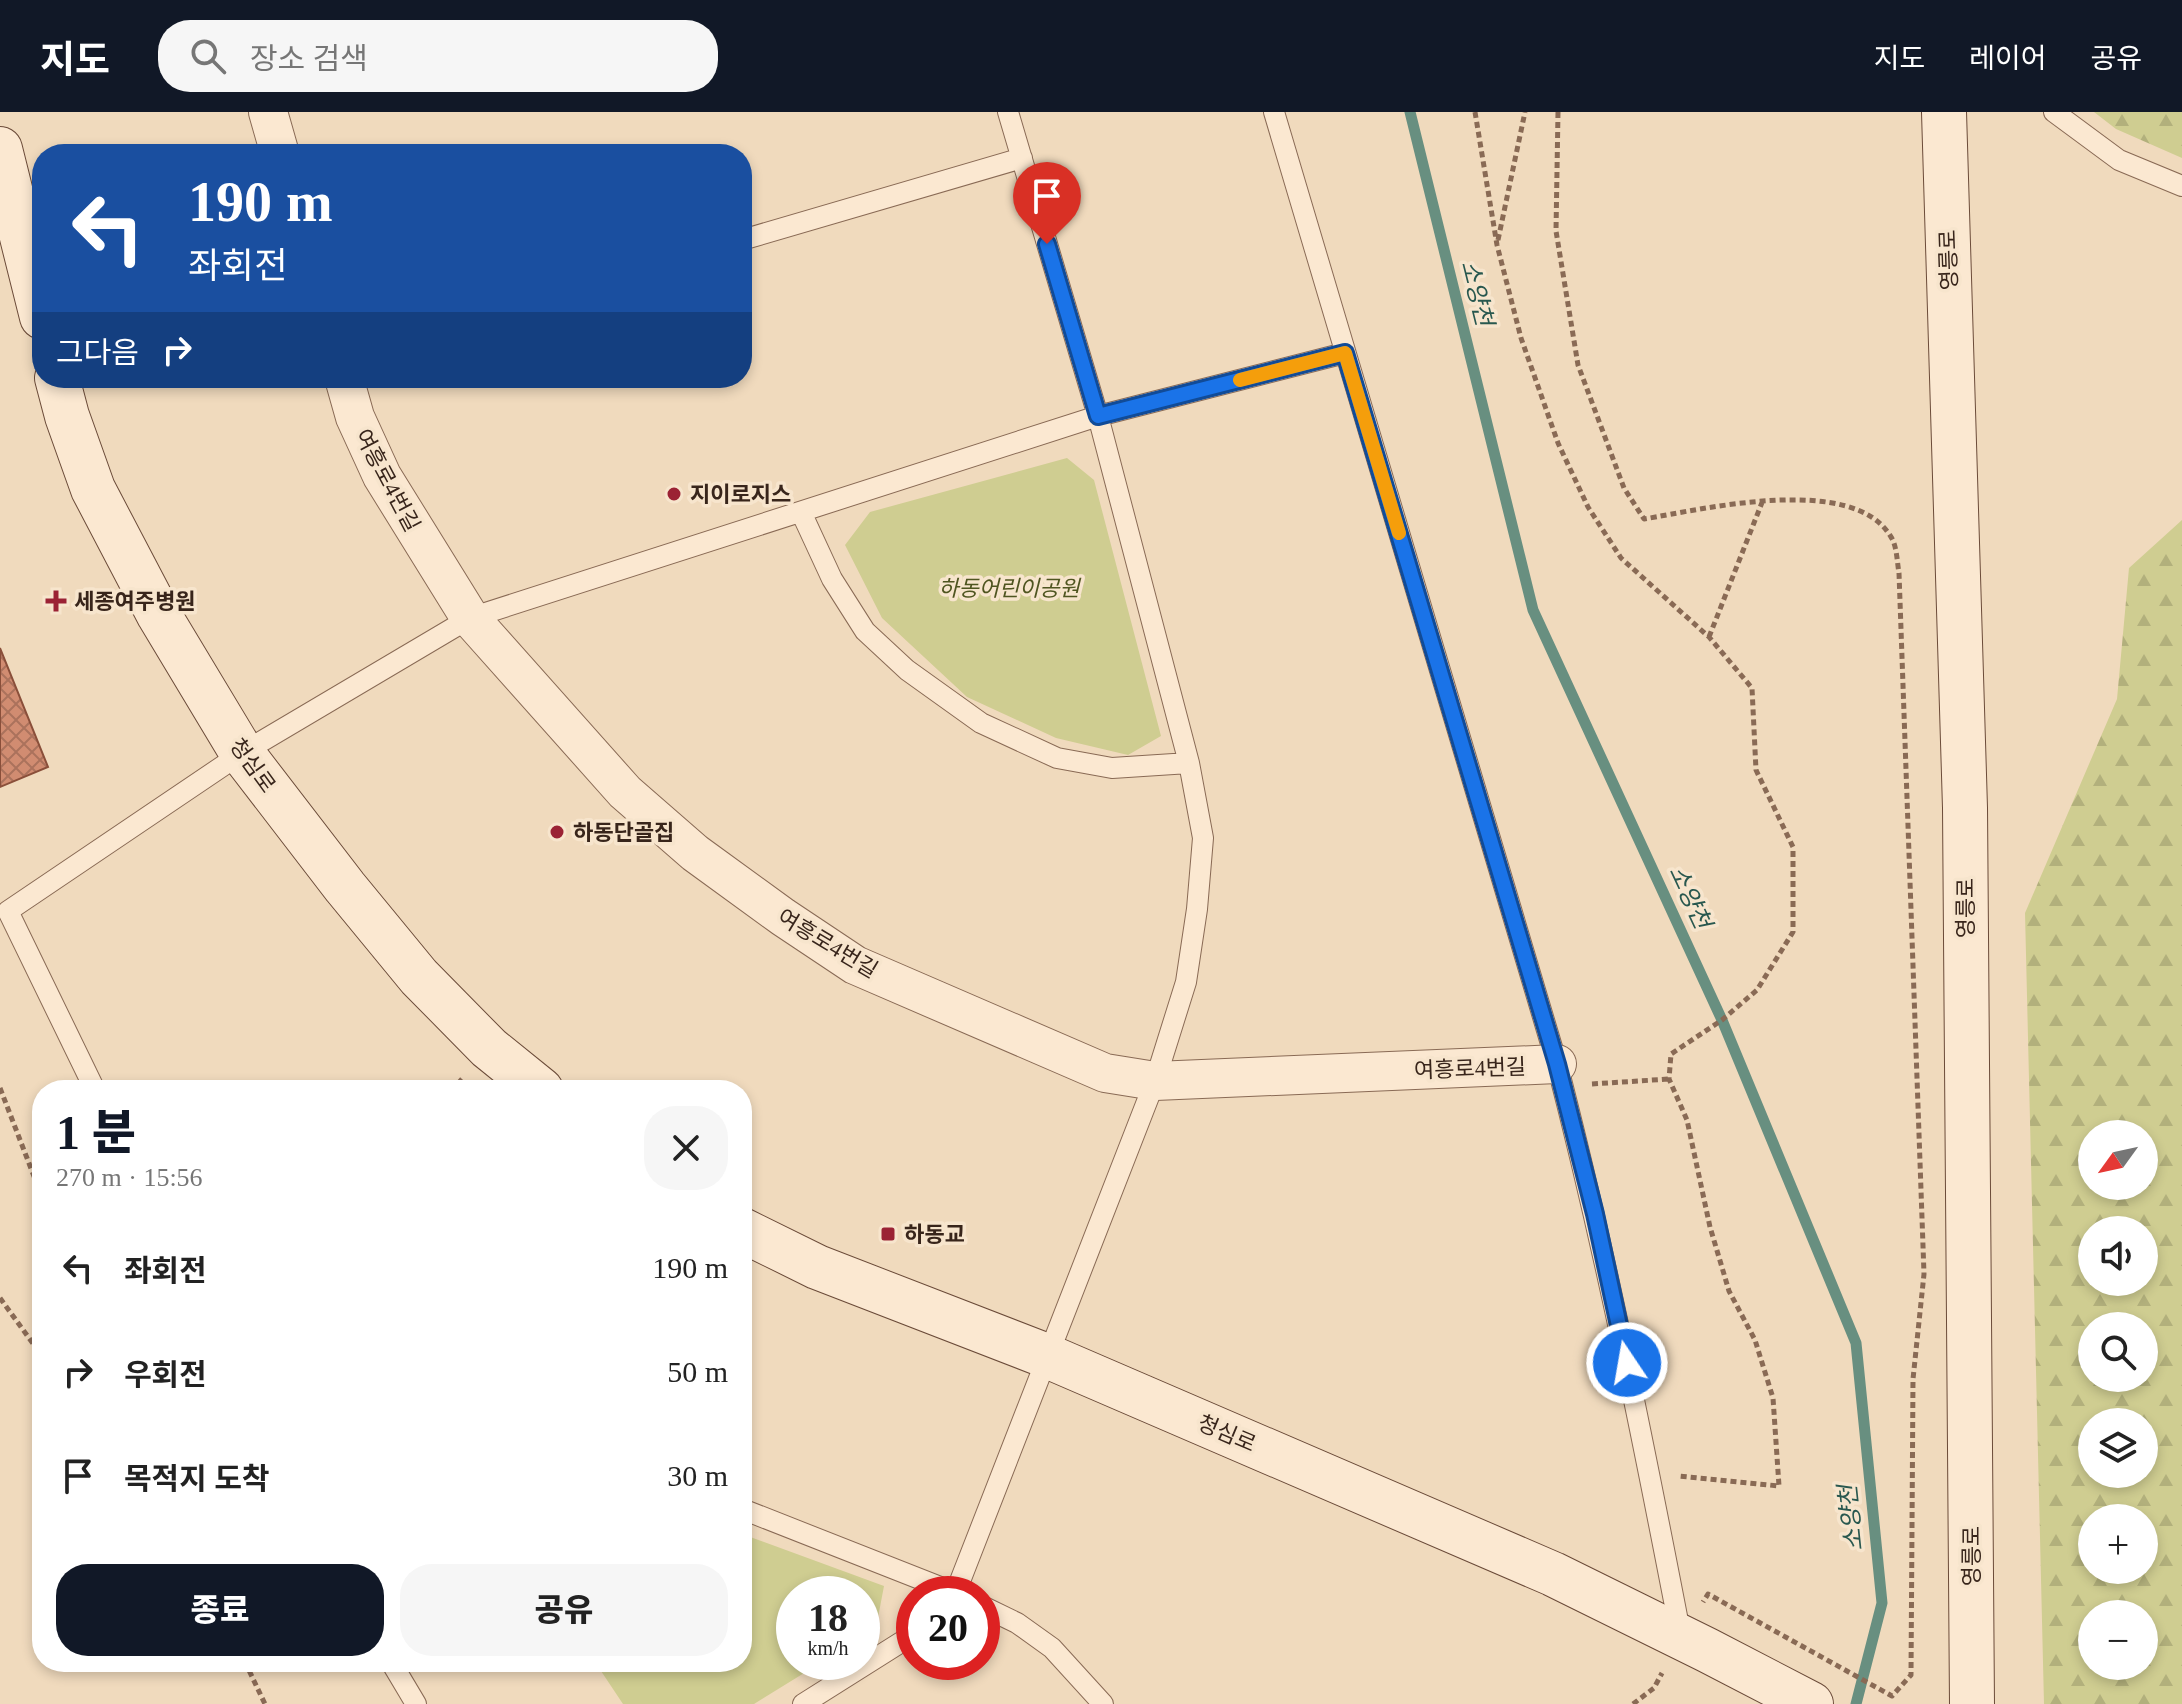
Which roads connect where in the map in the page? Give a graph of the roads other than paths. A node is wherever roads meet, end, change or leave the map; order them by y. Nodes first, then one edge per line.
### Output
1 (268, 112) edge
2 (1008, 112) edge
3 (1274, 112) edge
4 (1944, 112) edge
5 (2054, 112) edge
6 (277, 144) edge
7 (0, 149) edge
8 (1022, 158) junction
9 (2182, 186) edge
10 (752, 237) edge
11 (32, 277) edge
12 (1345, 353) junction
13 (60, 388) edge
14 (347, 388) edge
15 (1098, 416) junction
16 (801, 512) junction
17 (470, 618) junction
18 (242, 753) junction
19 (1189, 763) junction
20 (1560, 1075) junction
21 (90, 1080) edge
22 (529, 1080) edge
23 (1155, 1081) junction
24 (752, 1235) edge
25 (1047, 1356) junction
26 (752, 1513) edge
27 (911, 1576) edge
28 (963, 1576) edge
29 (1000, 1615) edge
30 (1694, 1644) junction
31 (896, 1645) edge
32 (397, 1672) edge
33 (416, 1704) edge
34 (803, 1704) edge
35 (1103, 1704) edge
36 (1811, 1704) edge
37 (1972, 1704) edge

1 - 6 street
2 - 8 lane
3 - 12 lane
4 - 37 street, 영릉로
5 - 9 lane
7 - 11 street
8 - 10 lane
8 - 15 lane
12 - 15 lane
12 - 20 lane
13 - 18 street, 청심로
14 - 17 street, 여흥로4번길
15 - 16 lane
15 - 19 lane
16 - 17 lane
16 - 19 lane
17 - 18 lane
17 - 23 street, 여흥로4번길
18 - 21 lane
18 - 22 street, 청심로
19 - 23 lane
20 - 23 street, 여흥로4번길
20 - 30 lane
23 - 25 lane
24 - 25 street, 청심로
25 - 28 lane
25 - 30 street, 청심로
26 - 27 lane
29 - 35 lane
30 - 36 street
31 - 34 lane
32 - 33 lane

